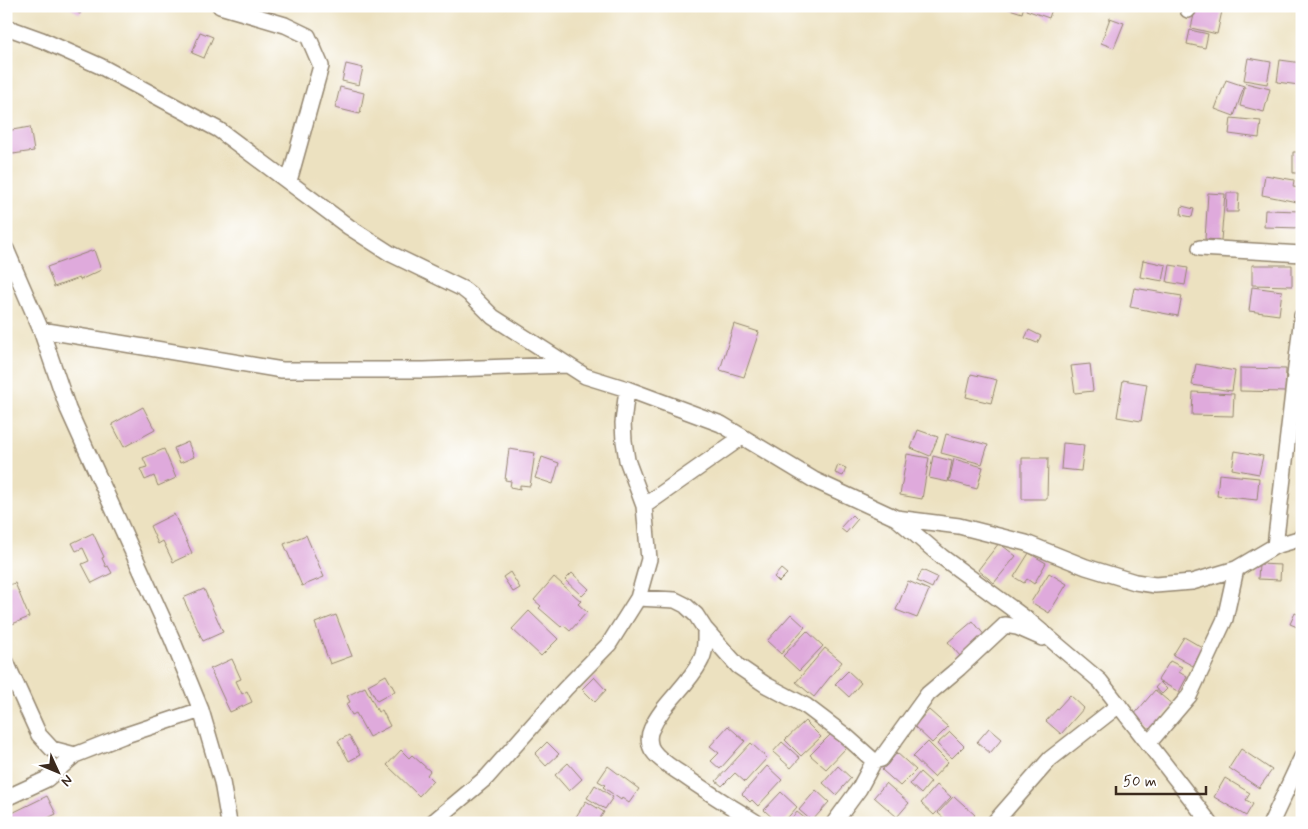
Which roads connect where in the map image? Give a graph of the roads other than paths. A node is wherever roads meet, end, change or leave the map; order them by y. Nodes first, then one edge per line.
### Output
1 (220, 6) edge
2 (6, 27) edge
3 (289, 181) junction
4 (1200, 248) dead end
5 (6, 249) edge
6 (1302, 254) edge
7 (1302, 316) edge
8 (41, 330) junction
9 (567, 365) junction
10 (1299, 374) edge
11 (627, 389) junction
12 (742, 437) junction
13 (644, 506) junction
14 (896, 518) junction
15 (1302, 538) edge
16 (1275, 546) junction
17 (1236, 569) junction
18 (638, 598) junction
19 (705, 629) junction
20 (1053, 641) junction
21 (6, 662) edge
22 (1119, 705) junction
23 (201, 710) junction
24 (1148, 744) junction
25 (75, 755) junction
26 (1302, 757) edge
27 (874, 761) junction
28 (6, 798) edge
29 (229, 823) edge
30 (432, 823) edge
31 (756, 823) edge
32 (834, 823) edge
33 (994, 823) edge
34 (1210, 823) edge
35 (1271, 823) edge

1 - 3 street
2 - 3 street
3 - 9 street
4 - 6 street
5 - 8 street
7 - 10 street
8 - 9 street
8 - 23 street
9 - 11 street
10 - 16 street
11 - 12 street
11 - 13 street
12 - 13 street
12 - 14 street
13 - 18 street
14 - 17 street
14 - 20 street
15 - 16 street
16 - 17 street
17 - 24 street
18 - 19 street
18 - 30 street
19 - 27 street
19 - 31 street
20 - 22 street
20 - 27 street
21 - 25 street
22 - 24 street
22 - 33 street
23 - 25 street
23 - 29 street
24 - 34 street
25 - 28 street
26 - 35 street
27 - 32 street

